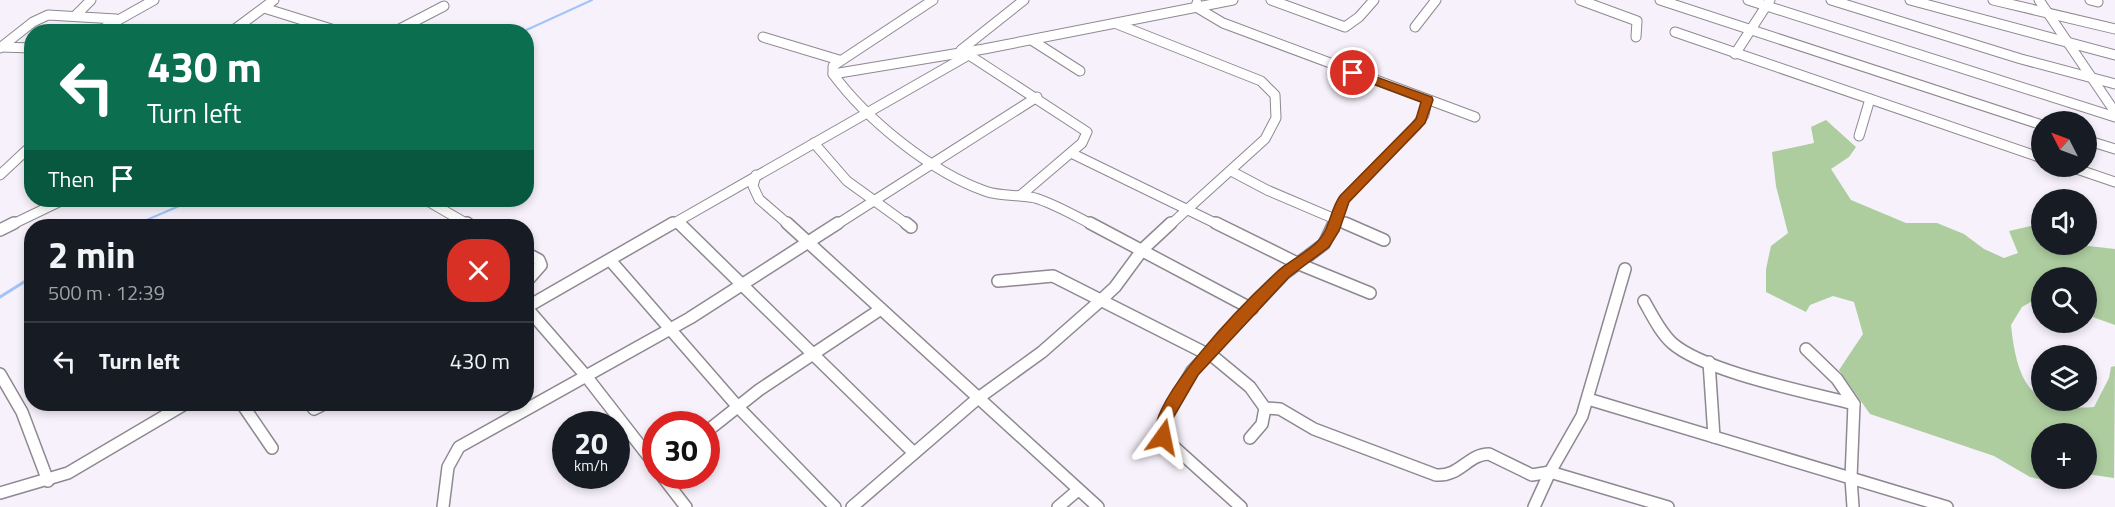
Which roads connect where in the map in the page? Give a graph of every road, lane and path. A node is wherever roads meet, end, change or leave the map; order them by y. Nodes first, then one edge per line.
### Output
1 (91, 0) edge
2 (154, 0) edge
3 (274, 0) edge
4 (933, 0) edge
5 (1024, 0) edge
6 (1233, 0) edge
7 (1271, 0) edge
8 (1374, 0) edge
9 (1436, 0) edge
10 (1607, 0) edge
11 (1660, 0) edge
12 (1748, 0) edge
13 (1831, 0) edge
14 (1910, 0) edge
15 (1993, 0) edge
16 (2039, 0) edge
17 (1584, 1) edge
18 (1198, 3) edge
19 (1768, 3) edge
20 (444, 6) dead end
21 (264, 8) junction
22 (2050, 15) junction
23 (75, 16) junction
24 (116, 19) junction
25 (33, 24) edge
26 (109, 24) edge
27 (242, 24) edge
28 (315, 24) edge
29 (409, 24) edge
30 (1117, 24) junction
31 (1415, 27) dead end
32 (2115, 28) edge
33 (1751, 29) junction
34 (24, 30) edge
35 (1675, 32) dead end
36 (763, 37) dead end
37 (1636, 37) dead end
38 (1033, 41) junction
39 (2071, 45) junction
40 (1, 47) edge
41 (24, 48) edge
42 (964, 53) junction
43 (1735, 54) junction
44 (2115, 55) edge
45 (839, 60) junction
46 (1080, 71) dead end
47 (833, 74) junction
48 (2090, 77) junction
49 (2115, 84) edge
50 (1037, 97) junction
51 (1870, 99) junction
52 (1427, 100) junction
53 (2115, 112) edge
54 (865, 113) junction
55 (1475, 117) dead end
56 (2115, 117) edge
57 (2031, 121) edge
58 (1859, 136) dead end
59 (814, 143) junction
60 (2097, 143) edge
61 (2115, 149) edge
62 (24, 152) edge
63 (1071, 153) junction
64 (2031, 154) edge
65 (932, 162) junction
66 (1232, 171) junction
67 (0, 175) edge
68 (756, 176) junction
69 (2097, 176) edge
70 (2115, 183) edge
71 (1021, 195) junction
72 (873, 200) junction
73 (48, 207) edge
74 (438, 207) edge
75 (1339, 207) junction
76 (1189, 209) junction
77 (1321, 212) junction
78 (459, 219) edge
79 (1337, 220) junction
80 (678, 222) junction
81 (911, 227) dead end
82 (0, 230) edge
83 (1384, 240) dead end
84 (808, 242) junction
85 (1143, 249) junction
86 (534, 257) edge
87 (609, 260) junction
88 (1299, 264) junction
89 (1625, 269) dead end
90 (534, 273) edge
91 (998, 281) dead end
92 (742, 284) junction
93 (1370, 293) dead end
94 (1100, 301) junction
95 (1644, 302) dead end
96 (534, 303) edge
97 (881, 309) junction
98 (1252, 309) junction
99 (534, 315) edge
100 (669, 330) junction
101 (1806, 349) dead end
102 (1207, 354) junction
103 (813, 356) junction
104 (1709, 362) junction
105 (0, 374) edge
106 (586, 376) junction
107 (977, 399) junction
108 (1588, 399) junction
109 (1854, 404) junction
110 (534, 405) edge
111 (738, 407) junction
112 (1265, 408) junction
113 (173, 411) edge
114 (247, 411) edge
115 (523, 411) edge
116 (720, 421) edge
117 (1714, 437) junction
118 (1250, 438) dead end
119 (272, 448) dead end
120 (642, 449) edge
121 (914, 453) junction
122 (1550, 472) junction
123 (1851, 478) junction
124 (48, 481) junction
125 (673, 489) edge
126 (1078, 490) junction
127 (0, 493) edge
128 (443, 507) edge
129 (686, 507) edge
130 (835, 507) edge
131 (852, 507) edge
132 (1058, 507) edge
133 (1098, 507) edge
134 (1241, 507) edge
135 (1534, 507) edge
136 (1668, 507) edge
137 (1853, 507) edge
138 (1947, 507) edge

1 - 23 street
2 - 24 street
3 - 21 street
4 - 45 street
5 - 42 street
6 - 18 street
7 - 8 street
9 - 31 street
10 - 17 street
11 - 33 street
12 - 19 street
13 - 48 street
14 - 39 street
15 - 22 street
16 - 22 street
17 - 37 street
18 - 30 street
18 - 52 street
19 - 33 street
19 - 56 street
20 - 29 street
21 - 27 street
21 - 28 street
22 - 32 street
22 - 39 street
23 - 24 street
23 - 25 street
24 - 26 street
30 - 38 street
30 - 66 street
33 - 43 street
33 - 57 street
34 - 40 street
35 - 43 street
36 - 45 street
38 - 42 street
38 - 46 street
39 - 44 street
39 - 48 street
40 - 41 street
42 - 47 street
42 - 50 street
42 - 54 street
43 - 51 street
45 - 47 street
47 - 54 street
48 - 49 street
48 - 53 street
50 - 63 street
50 - 65 street
51 - 58 street
51 - 64 street
52 - 55 street
52 - 75 street
54 - 59 street
54 - 65 street
59 - 68 street
59 - 72 street
60 - 61 street
62 - 67 street
63 - 71 street
63 - 76 street
65 - 71 street
65 - 72 street
66 - 76 street
66 - 77 street
68 - 80 street
68 - 84 street
69 - 70 street
71 - 85 street
72 - 81 street
72 - 84 street
73 - 82 street
74 - 78 street
75 - 77 street
75 - 79 street
76 - 85 street
76 - 88 street
77 - 79 street
79 - 83 street
79 - 88 street
80 - 87 street
80 - 92 street
84 - 92 street
84 - 97 street
85 - 94 street
85 - 98 street
86 - 90 street
87 - 96 street
87 - 100 street
88 - 93 street
88 - 98 street
89 - 108 street
91 - 94 street
92 - 100 street
92 - 103 street
94 - 102 street
94 - 107 street
95 - 104 street
97 - 103 street
97 - 107 street
98 - 102 street
99 - 106 street
100 - 106 street
100 - 111 street
101 - 109 street
102 - 112 street
102 - 134 street
103 - 111 street
103 - 121 street
104 - 109 street
104 - 117 street
105 - 124 street
106 - 110 street
106 - 120 street
107 - 121 street
107 - 126 street
108 - 117 street
108 - 122 street
109 - 123 street
111 - 116 street
111 - 130 street
112 - 118 street
112 - 122 street
113 - 124 street
114 - 119 street
115 - 128 street
117 - 123 street
121 - 131 street
122 - 135 street
122 - 136 street
123 - 137 street
123 - 138 street
124 - 127 street
125 - 129 street
126 - 132 street
126 - 133 street

